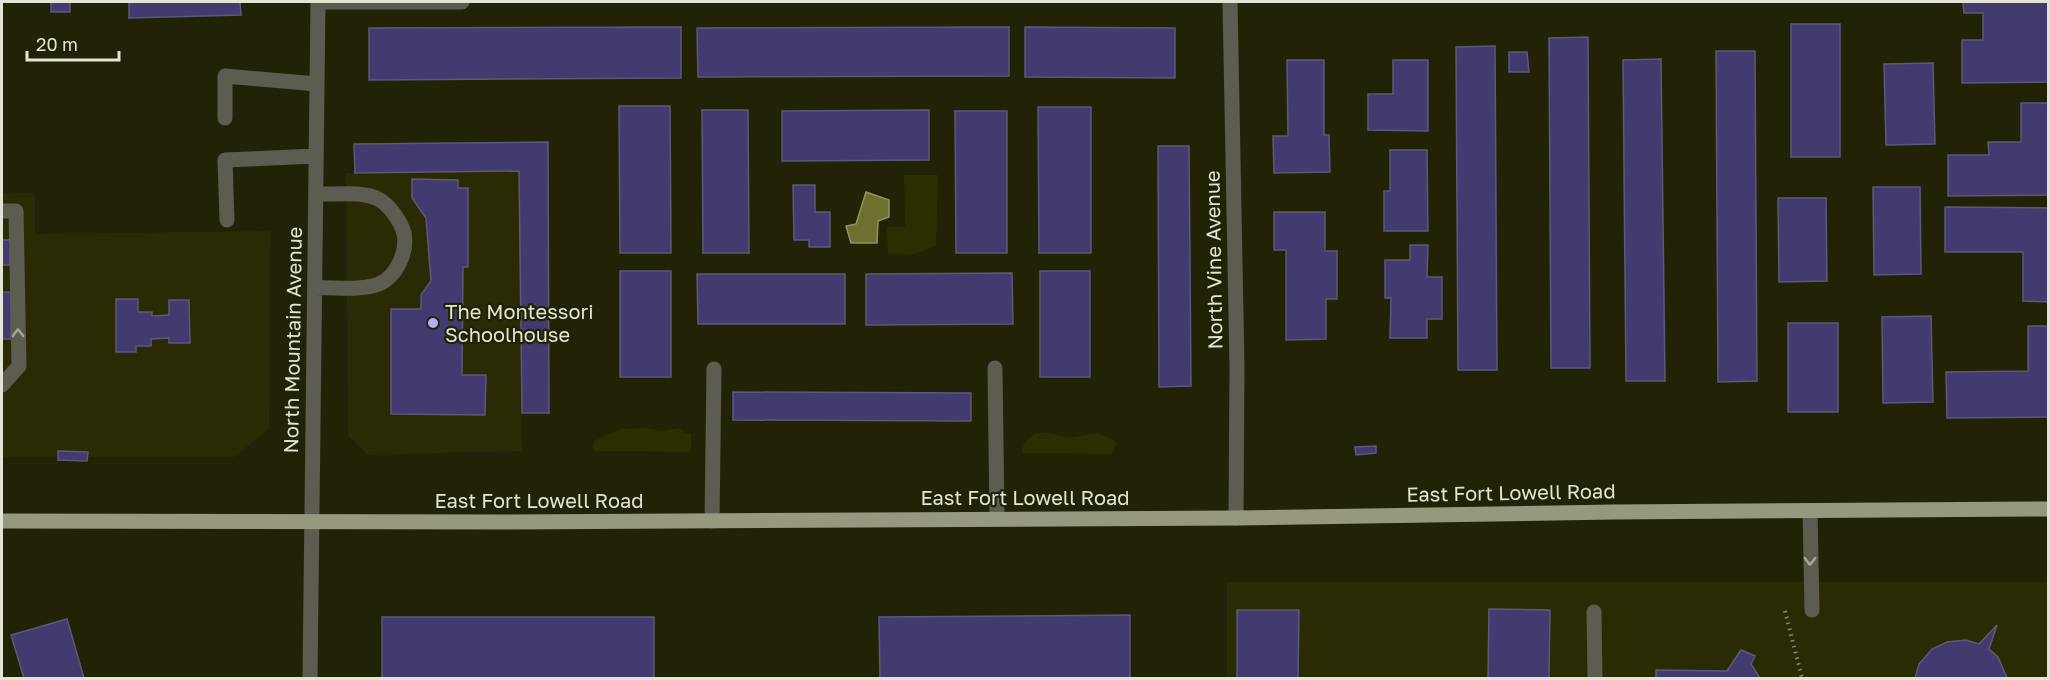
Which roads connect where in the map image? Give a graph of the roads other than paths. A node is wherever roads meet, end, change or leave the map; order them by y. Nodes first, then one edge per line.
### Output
1 (318, 2) edge
2 (462, 2) edge
3 (1230, 2) edge
4 (317, 84) junction
5 (225, 118) dead end
6 (316, 156) junction
7 (316, 194) junction
8 (2, 211) edge
9 (227, 220) dead end
10 (315, 288) junction
11 (994, 368) dead end
12 (714, 369) dead end
13 (2, 385) edge
14 (2049, 509) edge
15 (1810, 511) junction
16 (1236, 518) junction
17 (997, 519) junction
18 (2, 521) edge
19 (312, 521) junction
20 (712, 521) junction
21 (1812, 610) dead end
22 (1594, 612) dead end
23 (310, 678) edge
24 (1595, 678) edge

1 - 2 street
1 - 4 street, North Mountain Avenue
3 - 16 street, North Vine Avenue
4 - 5 street
4 - 6 street, North Mountain Avenue
6 - 7 street, North Mountain Avenue
6 - 9 street
7 - 10 street, North Mountain Avenue
7 - 10 street
13 -> 8 street
10 - 19 street, North Mountain Avenue
11 - 17 street
12 - 20 street
14 - 15 main road, East Fort Lowell Road
15 - 16 main road, East Fort Lowell Road
15 -> 21 street
16 - 17 main road, East Fort Lowell Road
17 - 20 main road, East Fort Lowell Road
18 - 19 main road, East Fort Lowell Road
19 - 20 main road, East Fort Lowell Road
19 - 23 street, North Mountain Avenue
22 - 24 street

